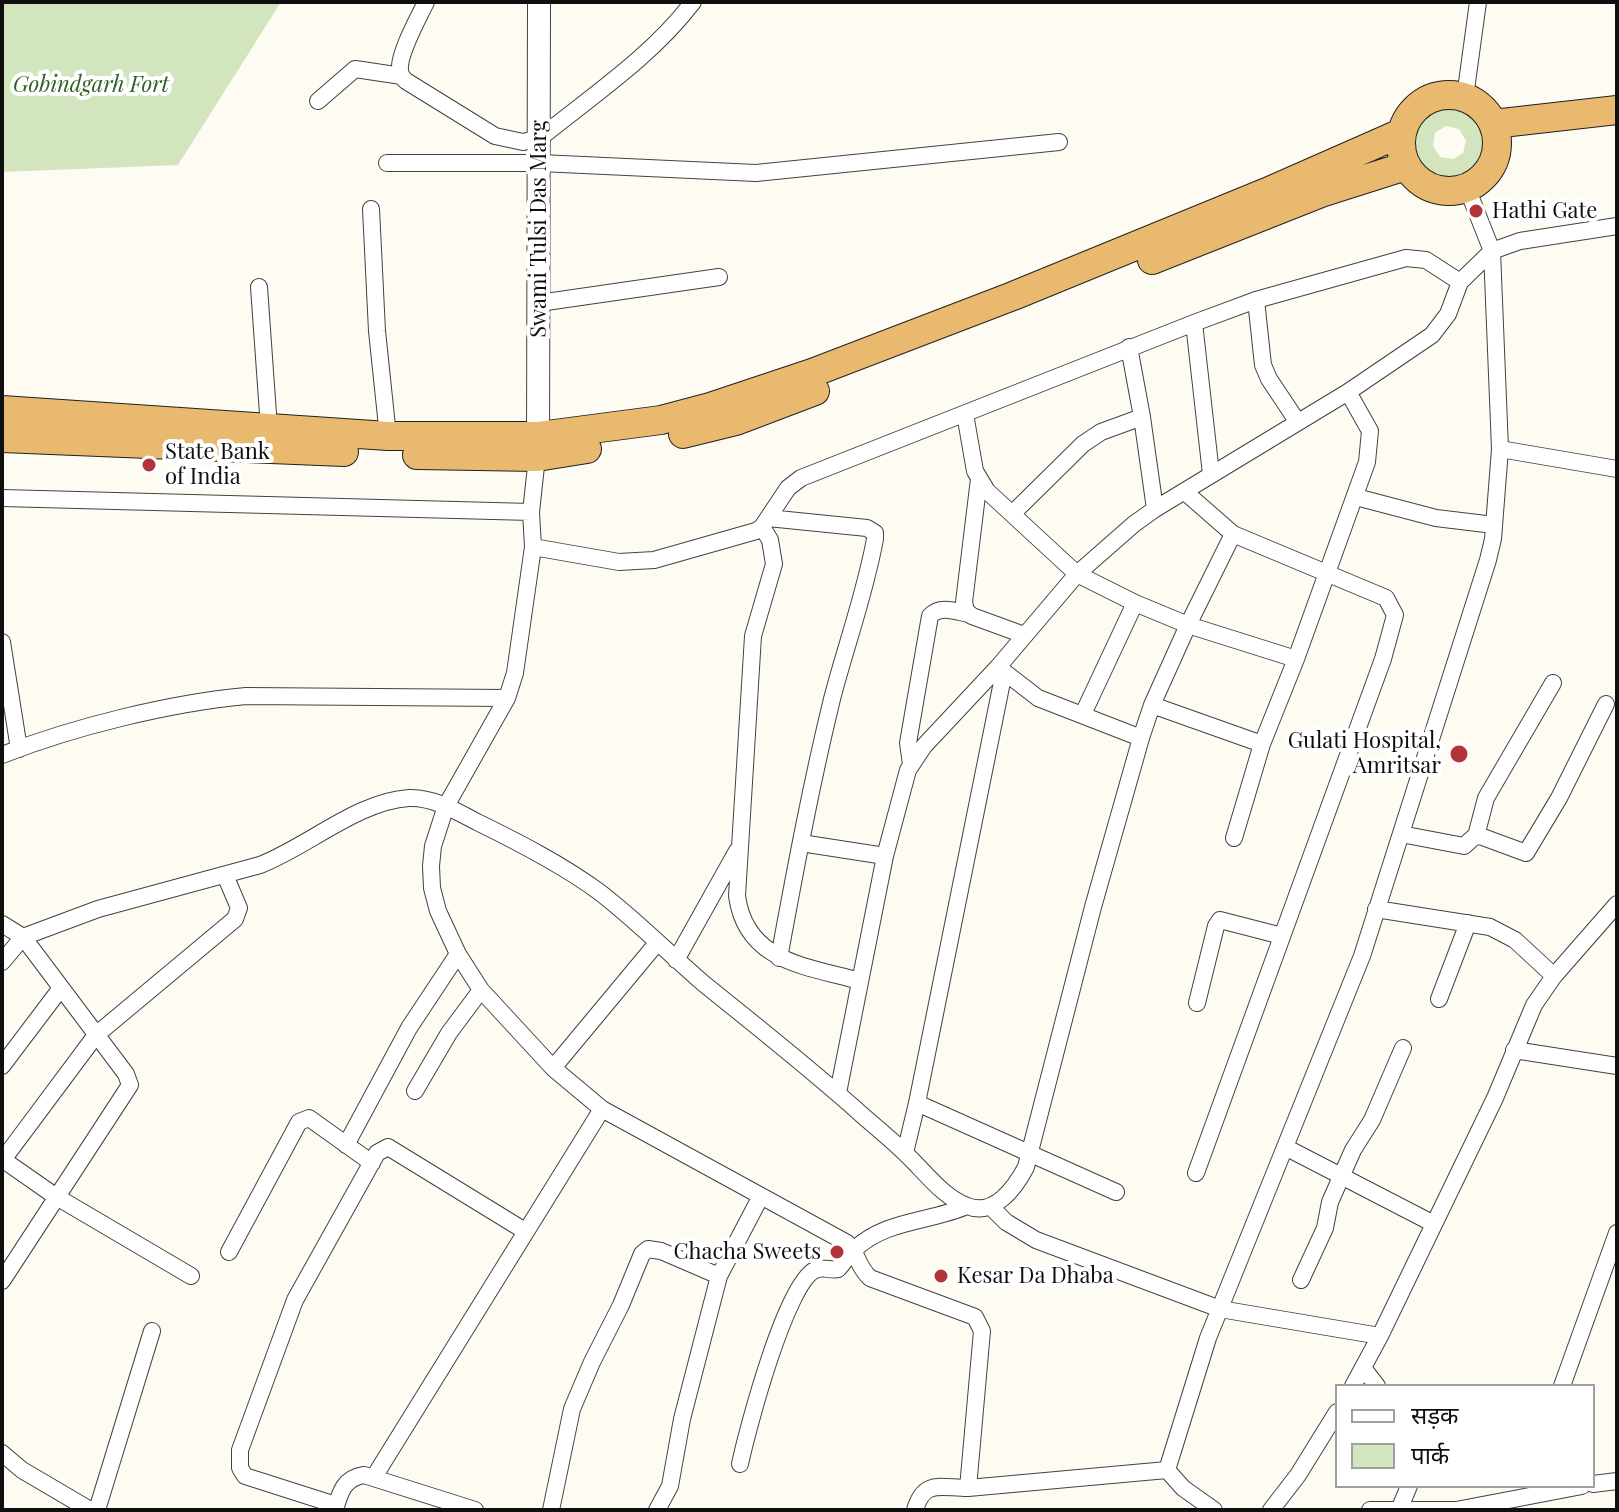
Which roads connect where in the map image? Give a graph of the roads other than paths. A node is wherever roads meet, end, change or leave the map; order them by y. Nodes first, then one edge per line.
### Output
1 (426, 2) edge
2 (539, 2) edge
3 (693, 2) edge
4 (1478, 2) edge
5 (402, 76) junction
6 (1465, 97) junction
7 (318, 101) dead end
8 (1617, 110) edge
9 (1493, 124) junction
10 (1401, 133) junction
11 (540, 138) junction
12 (1059, 142) dead end
13 (387, 163) dead end
14 (540, 163) junction
15 (1406, 166) junction
16 (1467, 188) junction
17 (371, 209) dead end
18 (1617, 226) edge
19 (1492, 251) junction
20 (719, 277) dead end
21 (1460, 282) junction
22 (259, 287) dead end
23 (1256, 300) junction
24 (539, 303) junction
25 (1194, 323) junction
26 (1129, 347) junction
27 (1348, 392) junction
28 (2, 410) edge
29 (965, 414) junction
30 (1142, 417) junction
31 (1297, 421) junction
32 (269, 428) junction
33 (388, 436) junction
34 (2, 438) edge
35 (538, 447) junction
36 (1500, 449) junction
37 (1617, 469) edge
38 (1211, 474) junction
39 (979, 479) junction
40 (1185, 492) junction
41 (1356, 497) junction
42 (2, 498) edge
43 (1155, 509) junction
44 (531, 512) junction
45 (1012, 514) junction
46 (765, 522) junction
47 (1494, 525) junction
48 (1233, 534) junction
49 (533, 547) junction
50 (1328, 572) junction
51 (1077, 574) junction
52 (1135, 603) junction
53 (968, 614) junction
54 (1188, 625) junction
55 (1024, 635) junction
56 (2, 642) edge
57 (1296, 659) junction
58 (1001, 669) junction
59 (1553, 683) dead end
60 (507, 698) junction
61 (1606, 704) dead end
62 (1152, 705) junction
63 (1083, 714) junction
64 (1141, 738) junction
65 (1262, 744) junction
66 (19, 749) junction
67 (2, 755) edge
68 (911, 764) junction
69 (446, 806) junction
70 (1401, 834) junction
71 (1476, 836) junction
72 (1234, 838) dead end
73 (801, 843) junction
74 (740, 847) junction
75 (885, 856) junction
76 (225, 875) junction
77 (1617, 904) edge
78 (1376, 909) junction
79 (1468, 923) junction
80 (2, 924) edge
81 (1282, 936) junction
82 (23, 937) junction
83 (657, 943) junction
84 (458, 954) junction
85 (779, 958) junction
86 (676, 960) junction
87 (2, 962) edge
88 (1554, 976) junction
89 (860, 981) junction
90 (61, 988) junction
91 (481, 990) junction
92 (1439, 999) dead end
93 (1197, 1003) dead end
94 (96, 1035) junction
95 (1403, 1048) dead end
96 (1514, 1050) junction
97 (2, 1066) edge
98 (1617, 1066) edge
99 (553, 1068) junction
100 (415, 1091) dead end
101 (838, 1093) junction
102 (917, 1103) junction
103 (602, 1109) junction
104 (346, 1145) junction
105 (1285, 1147) junction
106 (905, 1153) junction
107 (1031, 1154) junction
108 (2, 1160) edge
109 (372, 1163) junction
110 (1196, 1173) dead end
111 (1343, 1177) junction
112 (1116, 1192) dead end
113 (55, 1196) junction
114 (761, 1196) junction
115 (967, 1206) junction
116 (991, 1207) junction
117 (1434, 1224) junction
118 (525, 1231) junction
119 (1617, 1233) edge
120 (854, 1250) junction
121 (229, 1252) dead end
122 (191, 1276) dead end
123 (719, 1276) junction
124 (1301, 1280) dead end
125 (2, 1281) edge
126 (1220, 1309) junction
127 (152, 1331) dead end
128 (1380, 1336) junction
129 (1364, 1369) junction
130 (1354, 1384) edge
131 (1375, 1384) edge
132 (1563, 1384) edge
133 (1335, 1415) edge
134 (2, 1453) edge
135 (740, 1464) dead end
136 (1167, 1470) junction
137 (374, 1477) junction
138 (1617, 1481) edge
139 (1595, 1484) edge
140 (968, 1488) junction
141 (1408, 1488) edge
142 (1555, 1488) edge
143 (335, 1507) edge
144 (90, 1510) edge
145 (97, 1510) edge
146 (475, 1510) edge
147 (551, 1510) edge
148 (657, 1510) edge
149 (915, 1510) edge
150 (1214, 1510) edge
151 (1271, 1510) edge
152 (1370, 1510) edge
153 (1399, 1510) edge
154 (1456, 1510) edge

1 - 5 street
2 - 11 street, Swami Tulsi Das Marg
3 - 11 street
4 - 6 street
5 - 7 street
5 - 11 street
6 - 9 highway
6 - 10 highway
8 - 9 highway
9 - 16 highway
10 - 15 highway
10 - 35 highway
11 - 14 street, Swami Tulsi Das Marg
12 - 14 street
13 - 14 street
14 - 24 street, Swami Tulsi Das Marg
15 - 16 highway
15 - 35 highway
16 - 19 street
17 - 33 street
18 - 19 street
19 - 21 street
19 - 36 street
20 - 24 street
21 - 23 street
21 - 27 street
22 - 32 street
23 - 25 street
23 - 31 street
24 - 35 street, Swami Tulsi Das Marg
25 - 26 street
25 - 38 street
26 - 29 street
26 - 30 street
27 - 31 street
27 - 41 street
28 - 32 highway
29 - 39 street
29 - 46 street
30 - 43 street
30 - 45 street
31 - 38 street
32 - 33 highway
33 - 35 highway
34 - 35 highway
35 - 44 street
36 - 37 street
36 - 47 street
38 - 40 street
39 - 45 street
39 - 53 street
40 - 43 street
40 - 48 street
41 - 47 street
41 - 50 street
42 - 44 street
43 - 51 street
44 - 49 street
45 - 51 street
46 - 49 street
46 - 73 street
46 - 74 street
47 - 70 street
48 - 50 street
48 - 54 street
49 - 60 street
50 - 57 street
50 - 81 street
51 - 52 street
51 - 55 street
52 - 54 street
52 - 63 street
53 - 55 street
53 - 68 street
54 - 57 street
54 - 62 street
55 - 58 street
56 - 66 street
57 - 65 street
58 - 63 street
58 - 68 street
58 - 102 street
59 - 71 street
60 - 66 street
60 - 69 street
61 - 71 street
62 - 64 street
62 - 65 street
63 - 64 street
64 - 107 street
65 - 72 street
66 - 67 street
68 - 75 street
69 - 76 street
69 - 83 street
69 - 84 street
70 - 71 street
70 - 78 street
73 - 75 street
73 - 85 street
74 - 85 street
74 - 86 street
75 - 89 street
76 - 82 street
76 - 94 street
77 - 88 street
78 - 79 street
78 - 105 street
79 - 88 street
79 - 92 street
80 - 82 street
81 - 93 street
81 - 110 street
82 - 87 street
82 - 90 street
83 - 86 street
83 - 99 street
84 - 91 street
84 - 104 street
85 - 89 street
86 - 101 street
88 - 96 street
89 - 101 street
90 - 94 street
90 - 97 street
91 - 99 street
91 - 100 street
94 - 108 street
94 - 113 street
95 - 111 street
96 - 98 street
96 - 117 street
99 - 103 street
101 - 106 street
102 - 106 street
102 - 107 street
103 - 114 street
103 - 118 street
104 - 109 street
104 - 121 street
105 - 111 street
105 - 126 street
106 - 115 street
107 - 112 street
107 - 116 street
108 - 113 street
109 - 118 street
109 - 143 street
111 - 117 street
111 - 124 street
113 - 122 street
113 - 125 street
114 - 120 street
114 - 123 street
115 - 116 street
115 - 120 street
116 - 126 street
117 - 128 street
118 - 137 street
119 - 132 street
120 - 135 street
120 - 140 street
123 - 147 street
123 - 148 street
126 - 128 street
126 - 136 street
127 - 145 street
128 - 129 street
129 - 130 street
129 - 131 street
133 - 151 street
134 - 144 street
136 - 140 street
136 - 150 street
137 - 143 street
137 - 146 street
138 - 139 street
140 - 149 street
141 - 153 street
142 - 154 street
152 - 153 street
153 - 154 street

